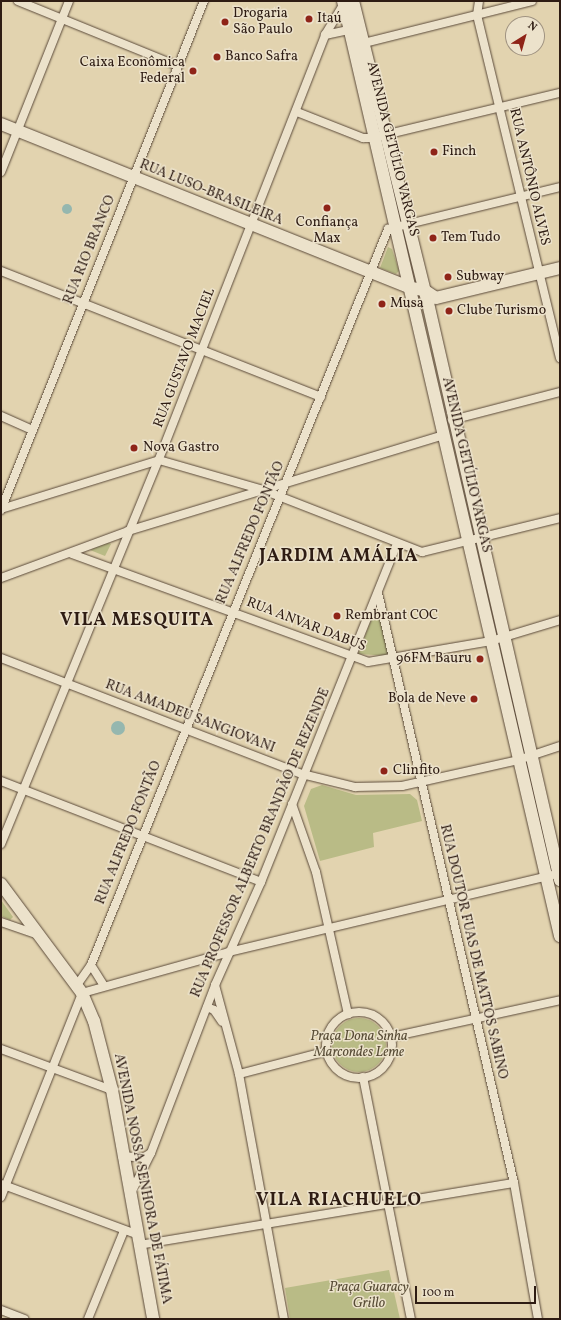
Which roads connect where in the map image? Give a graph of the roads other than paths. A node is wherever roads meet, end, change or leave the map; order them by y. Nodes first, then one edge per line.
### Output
1 (18, 1) edge
2 (69, 1) edge
3 (204, 1) edge
4 (479, 1) edge
5 (532, 1) edge
6 (346, 2) edge
7 (477, 15) junction
8 (62, 19) junction
9 (348, 30) junction
10 (325, 35) junction
11 (364, 43) junction
12 (178, 66) junction
13 (560, 93) edge
14 (499, 107) junction
15 (297, 112) junction
16 (1, 124) edge
17 (18, 130) junction
18 (386, 134) junction
19 (372, 138) junction
20 (1, 172) edge
21 (134, 178) junction
22 (560, 187) edge
23 (520, 197) junction
24 (251, 225) junction
25 (408, 225) junction
26 (395, 228) junction
27 (560, 268) edge
28 (1, 271) edge
29 (369, 272) junction
30 (538, 274) junction
31 (411, 288) junction
32 (424, 290) junction
33 (432, 301) junction
34 (82, 304) junction
35 (415, 306) junction
36 (201, 351) junction
37 (560, 358) edge
38 (560, 392) edge
39 (321, 397) junction
40 (1, 416) edge
41 (452, 420) junction
42 (33, 430) junction
43 (444, 435) junction
44 (159, 460) junction
45 (288, 482) junction
46 (263, 490) junction
47 (281, 497) junction
48 (1, 509) edge
49 (560, 518) edge
50 (128, 531) junction
51 (474, 541) junction
52 (397, 544) junction
53 (72, 554) junction
54 (111, 570) junction
55 (1, 578) edge
56 (378, 593) junction
57 (231, 611) junction
58 (560, 620) edge
59 (496, 639) junction
60 (1, 658) edge
61 (352, 659) junction
62 (394, 660) junction
63 (65, 683) junction
64 (185, 729) junction
65 (560, 746) edge
66 (529, 754) junction
67 (518, 760) junction
68 (302, 774) junction
69 (1, 781) edge
70 (419, 782) junction
71 (23, 790) junction
72 (292, 804) junction
73 (141, 836) junction
74 (1, 844) edge
75 (559, 876) edge
76 (546, 878) junction
77 (260, 882) junction
78 (1, 884) edge
79 (449, 902) junction
80 (1, 922) edge
81 (331, 930) junction
82 (38, 935) junction
83 (560, 936) edge
84 (230, 952) junction
85 (91, 965) junction
86 (103, 984) junction
87 (215, 985) junction
88 (80, 989) junction
89 (560, 1000) edge
90 (207, 1007) junction
91 (348, 1014) junction
92 (477, 1021) junction
93 (227, 1029) junction
94 (391, 1037) junction
95 (1, 1049) edge
96 (326, 1051) junction
97 (50, 1068) junction
98 (239, 1074) junction
99 (363, 1077) junction
100 (112, 1090) junction
101 (151, 1153) junction
102 (122, 1156) junction
103 (514, 1183) junction
104 (3, 1185) edge
105 (130, 1196) junction
106 (1, 1197) edge
107 (390, 1204) junction
108 (268, 1223) junction
109 (124, 1231) junction
110 (138, 1240) junction
111 (1, 1310) edge
112 (24, 1319) edge
113 (88, 1319) edge
114 (153, 1319) edge
115 (284, 1319) edge
116 (411, 1319) edge
117 (538, 1319) edge

1 - 8 street
2 - 8 street
3 - 12 street, RUA RIO BRANCO
4 - 7 street, RUA ANTÔNIO ALVES
5 - 7 street
6 - 9 main road, AVENIDA GETÚLIO VARGAS
6 - 10 street, RUA GUSTAVO MACIEL
6 - 11 main road, AVENIDA GETÚLIO VARGAS
7 - 11 street
7 - 14 street, RUA ANTÔNIO ALVES
8 - 12 street
8 - 17 street
9 - 10 street
9 - 19 main road, AVENIDA GETÚLIO VARGAS
10 - 15 street, RUA GUSTAVO MACIEL
11 - 18 main road, AVENIDA GETÚLIO VARGAS
12 - 21 street, RUA RIO BRANCO
13 - 14 street
14 - 18 street
14 - 23 street, RUA ANTÔNIO ALVES
15 - 19 street
15 - 24 street, RUA GUSTAVO MACIEL
16 - 17 main road, RUA LUSO-BRASILEIRA
17 - 20 street
17 - 21 main road, RUA LUSO-BRASILEIRA
18 - 19 street
18 - 25 main road, AVENIDA GETÚLIO VARGAS
19 - 26 main road, AVENIDA GETÚLIO VARGAS
21 - 24 main road, RUA LUSO-BRASILEIRA
21 - 34 street, RUA RIO BRANCO
22 - 23 street
23 - 25 street
23 - 30 street, RUA ANTÔNIO ALVES
24 - 29 main road, RUA LUSO-BRASILEIRA
24 - 36 street, RUA GUSTAVO MACIEL
25 - 26 street
25 - 32 main road, AVENIDA GETÚLIO VARGAS
26 - 29 street, RUA ALFREDO FONTÃO
26 - 31 main road, AVENIDA GETÚLIO VARGAS
27 - 30 main road
28 - 34 street
29 - 31 main road, RUA LUSO-BRASILEIRA
29 - 39 street, RUA ALFREDO FONTÃO
30 - 33 main road
30 - 37 street, RUA ANTÔNIO ALVES
31 - 32 main road, RUA LUSO-BRASILEIRA
31 - 35 main road, AVENIDA GETÚLIO VARGAS
32 - 33 main road
33 - 35 main road
33 - 41 main road, AVENIDA GETÚLIO VARGAS
34 - 36 street
34 - 42 street, RUA RIO BRANCO
35 - 43 main road, AVENIDA GETÚLIO VARGAS
36 - 39 street
36 - 44 street, RUA GUSTAVO MACIEL
38 - 41 street
39 - 45 street, RUA ALFREDO FONTÃO
40 - 42 street
41 - 51 main road, AVENIDA GETÚLIO VARGAS
42 - 48 street, RUA RIO BRANCO
43 - 45 street
43 - 51 main road, AVENIDA GETÚLIO VARGAS
44 - 46 street
44 - 48 street
44 - 50 street, RUA GUSTAVO MACIEL
45 - 46 street
45 - 47 street, RUA ALFREDO FONTÃO
46 - 47 street
46 - 50 street
47 - 52 street
47 - 57 street, RUA ALFREDO FONTÃO
49 - 51 street
50 - 53 street
50 - 54 street, RUA GUSTAVO MACIEL
51 - 52 street
51 - 59 main road, AVENIDA GETÚLIO VARGAS
52 - 56 street, RUA PROFESSOR ALBERTO BRANDÃO DE REZENDE
53 - 54 street, RUA ANVAR DABUS
53 - 55 street
54 - 57 street, RUA ANVAR DABUS
54 - 63 street, RUA GUSTAVO MACIEL
56 - 61 street, RUA PROFESSOR ALBERTO BRANDÃO DE REZENDE
56 - 62 street, RUA DOUTOR FUAS DE MATTOS SABINO
57 - 61 street, RUA ANVAR DABUS
57 - 64 street, RUA ALFREDO FONTÃO
58 - 59 street, RUA ANVAR DABUS
59 - 62 street, RUA ANVAR DABUS
59 - 66 main road, AVENIDA GETÚLIO VARGAS
59 - 67 main road, AVENIDA GETÚLIO VARGAS
60 - 63 street, RUA AMADEU SANGIOVANI
61 - 62 street, RUA ANVAR DABUS
61 - 68 street, RUA PROFESSOR ALBERTO BRANDÃO DE REZENDE
62 - 70 street, RUA DOUTOR FUAS DE MATTOS SABINO
63 - 64 street, RUA AMADEU SANGIOVANI
63 - 71 street, RUA GUSTAVO MACIEL
64 - 68 street, RUA AMADEU SANGIOVANI
64 - 73 street, RUA ALFREDO FONTÃO
65 - 66 street, RUA AMADEU SANGIOVANI
66 - 67 street, RUA AMADEU SANGIOVANI
66 - 75 main road, AVENIDA GETÚLIO VARGAS
67 - 70 street, RUA AMADEU SANGIOVANI
67 - 76 main road, AVENIDA GETÚLIO VARGAS
68 - 70 street, RUA AMADEU SANGIOVANI
68 - 72 street, RUA PROFESSOR ALBERTO BRANDÃO DE REZENDE
69 - 71 street
70 - 79 street, RUA DOUTOR FUAS DE MATTOS SABINO
71 - 73 street
71 - 74 street, RUA GUSTAVO MACIEL
72 - 77 street, RUA PROFESSOR ALBERTO BRANDÃO DE REZENDE
72 - 81 street
73 - 77 street
73 - 85 street, RUA ALFREDO FONTÃO
75 - 76 street
76 - 79 street
76 - 83 main road, AVENIDA GETÚLIO VARGAS
77 - 84 street, RUA PROFESSOR ALBERTO BRANDÃO DE REZENDE
78 - 82 main road, AVENIDA NOSSA SENHORA DE FÁTIMA
79 - 81 street
79 - 92 street, RUA DOUTOR FUAS DE MATTOS SABINO
80 - 82 street
81 - 84 street
81 - 91 street
82 - 88 main road, AVENIDA NOSSA SENHORA DE FÁTIMA
84 - 86 street
84 - 87 street, RUA PROFESSOR ALBERTO BRANDÃO DE REZENDE
85 - 86 street
85 - 88 street, RUA ALFREDO FONTÃO
86 - 88 street
87 - 90 street, RUA PROFESSOR ALBERTO BRANDÃO DE REZENDE
87 - 93 street
88 - 97 street, RUA ALFREDO FONTÃO
88 - 100 main road, AVENIDA NOSSA SENHORA DE FÁTIMA
89 - 92 street
90 - 93 street
90 - 101 street, RUA PROFESSOR ALBERTO BRANDÃO DE REZENDE
91 - 94 street
91 - 96 street
92 - 94 street
92 - 103 street, RUA DOUTOR FUAS DE MATTOS SABINO
93 - 98 street
94 - 99 street
95 - 97 street
96 - 98 street
96 - 99 street
97 - 100 street
97 - 104 street, RUA ALFREDO FONTÃO
98 - 108 street
99 - 107 street
100 - 102 main road, AVENIDA NOSSA SENHORA DE FÁTIMA
101 - 102 street
101 - 105 street, RUA PROFESSOR ALBERTO BRANDÃO DE REZENDE
102 - 105 main road, AVENIDA NOSSA SENHORA DE FÁTIMA
103 - 107 street
103 - 117 street, RUA DOUTOR FUAS DE MATTOS SABINO
104 - 106 street, RUA ALFREDO FONTÃO
104 - 109 street
105 - 110 main road, AVENIDA NOSSA SENHORA DE FÁTIMA
107 - 108 street
107 - 116 street
108 - 110 street
108 - 115 street
109 - 110 street
109 - 113 street
110 - 114 main road, AVENIDA NOSSA SENHORA DE FÁTIMA
111 - 112 street

